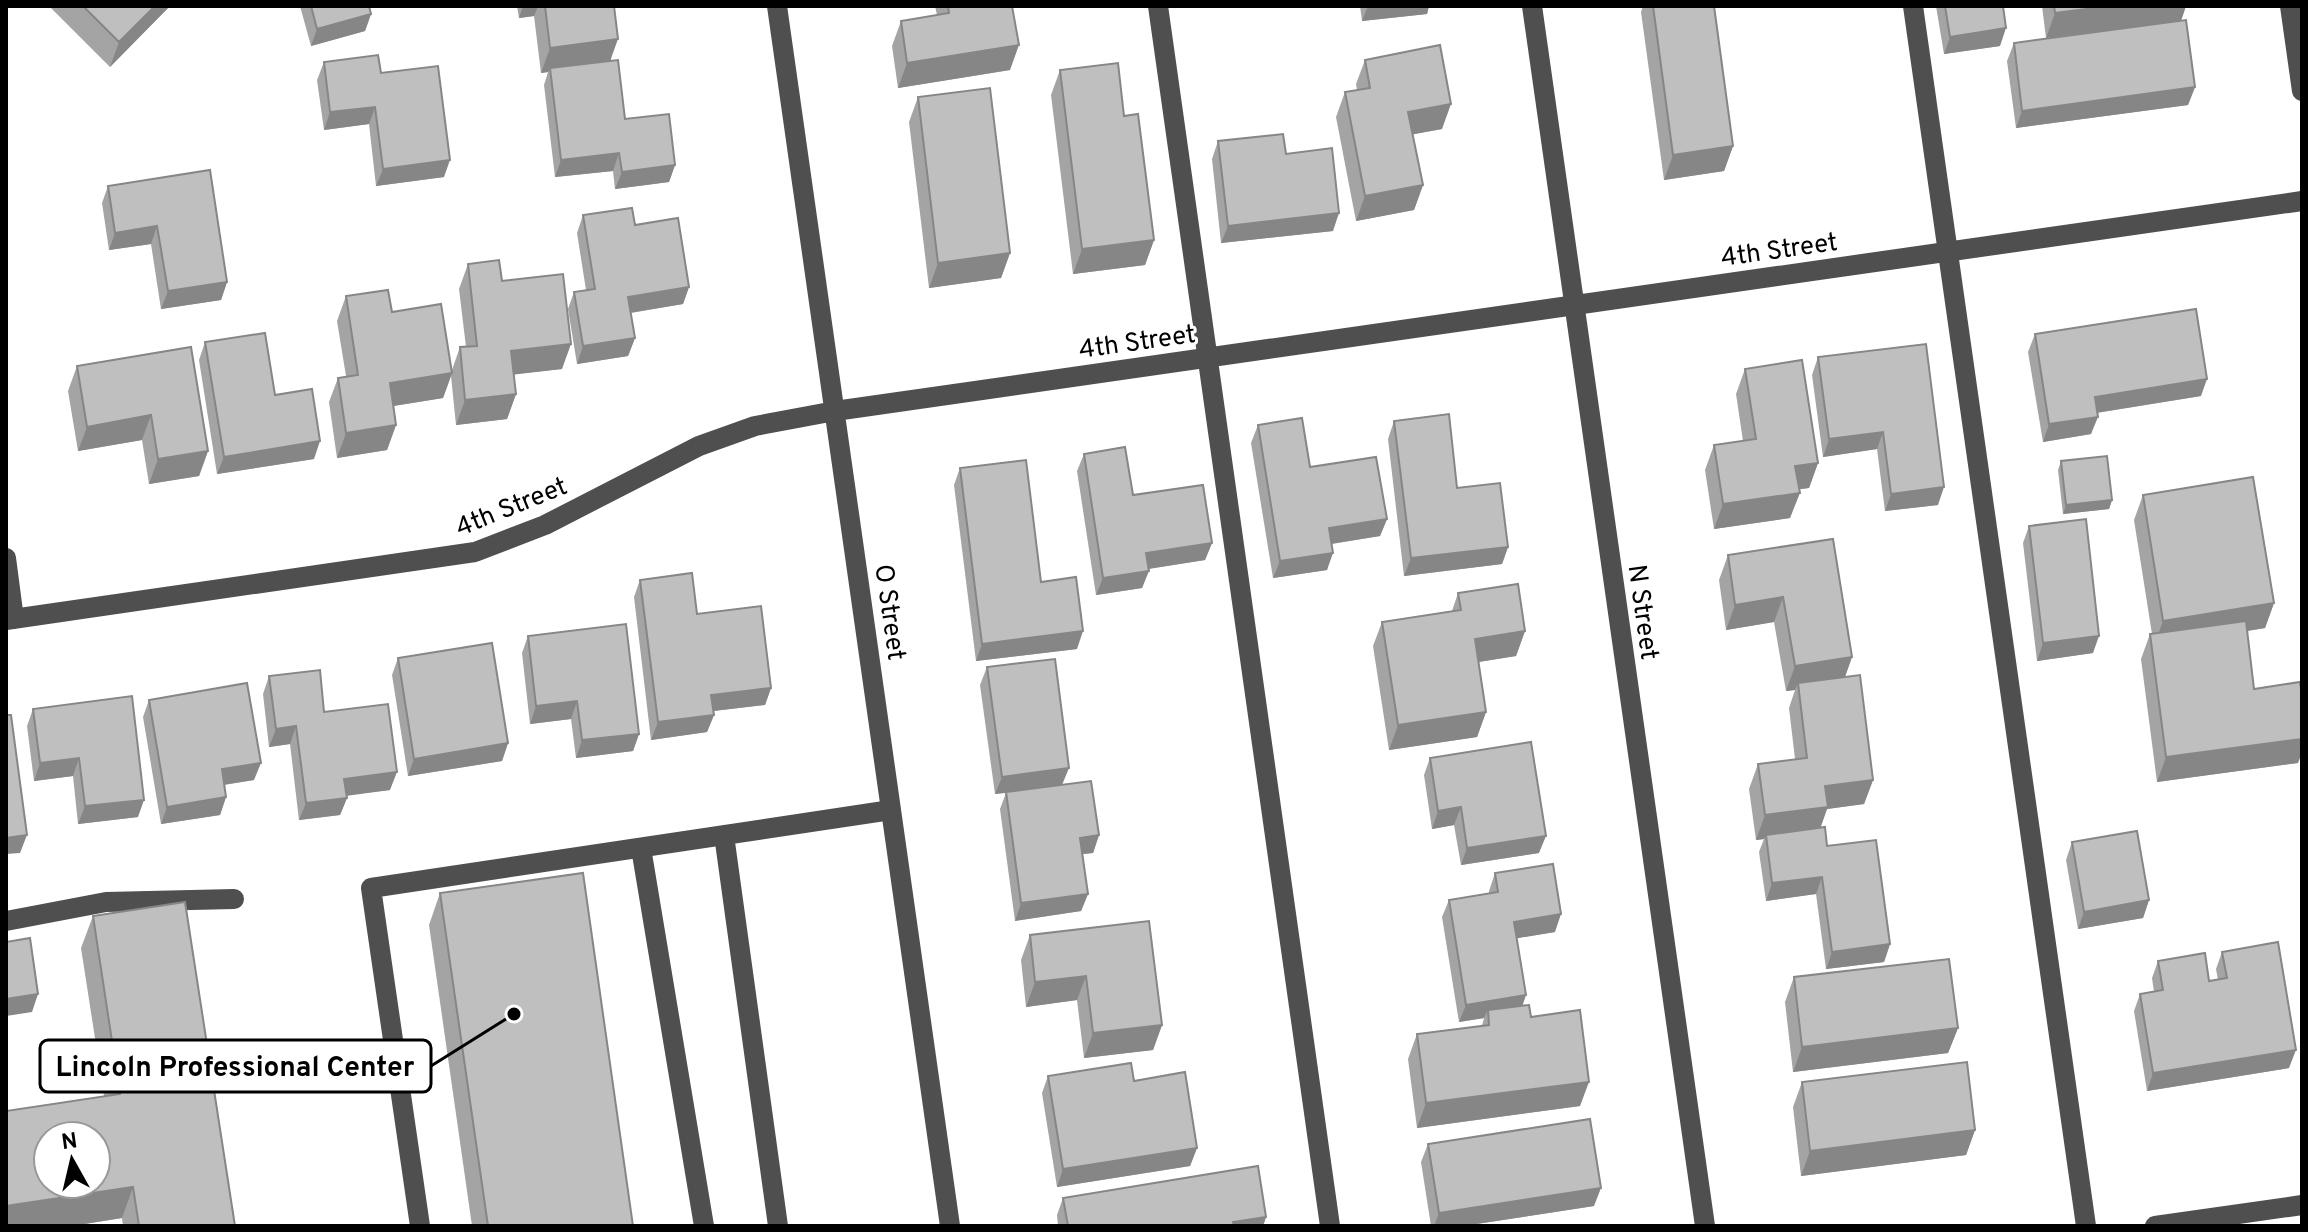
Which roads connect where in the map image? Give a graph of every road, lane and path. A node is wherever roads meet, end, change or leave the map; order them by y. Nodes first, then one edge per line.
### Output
1 (777, 6) edge
2 (1158, 6) edge
3 (1532, 6) edge
4 (1913, 6) edge
5 (2290, 6) edge
6 (2302, 91) edge
7 (2302, 201) edge
8 (1948, 252) junction
9 (1575, 304) junction
10 (1208, 357) junction
11 (835, 411) junction
12 (6, 558) edge
13 (10, 619) edge
14 (891, 810) junction
15 (724, 835) junction
16 (641, 848) junction
17 (234, 899) dead end
18 (6, 921) edge
19 (2302, 1205) edge
20 (420, 1226) edge
21 (704, 1226) edge
22 (778, 1226) edge
23 (950, 1226) edge
24 (1330, 1226) edge
25 (1705, 1226) edge
26 (2086, 1226) edge
27 (2155, 1226) edge

1 - 11 street, O Street
2 - 10 street
3 - 9 street, N Street
4 - 8 street
5 - 6 street
7 - 8 street, 4th Street
8 - 9 street, 4th Street
8 - 26 street
9 - 10 street, 4th Street
9 - 25 street, N Street
10 - 11 street, 4th Street
10 - 24 street
11 - 13 street, 4th Street
11 - 14 street, O Street
12 - 13 street
14 - 15 street
14 - 23 street, O Street
15 - 16 street
15 - 22 street
16 - 20 street
16 - 21 street
17 - 18 street
19 - 27 street

